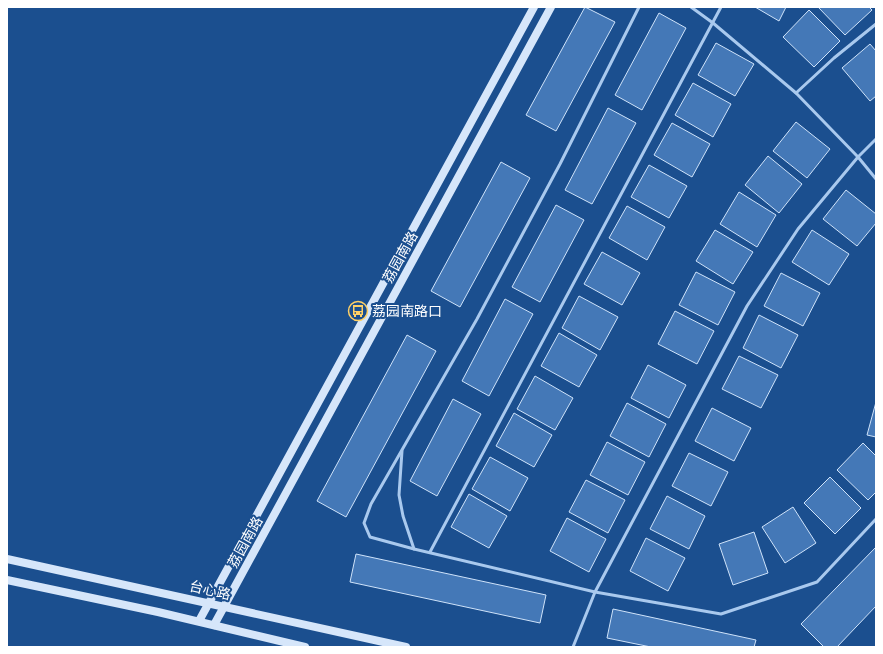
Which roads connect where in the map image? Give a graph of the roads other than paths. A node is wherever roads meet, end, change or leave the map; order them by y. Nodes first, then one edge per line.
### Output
1 (534, 7) edge
2 (551, 7) edge
3 (639, 7) edge
4 (691, 7) edge
5 (722, 7) edge
6 (713, 23) junction
7 (876, 24) edge
8 (796, 93) junction
9 (876, 139) edge
10 (858, 157) junction
11 (876, 179) edge
12 (402, 450) junction
13 (876, 519) edge
14 (414, 549) junction
15 (430, 552) junction
16 (7, 559) edge
17 (7, 580) edge
18 (595, 592) junction
19 (208, 603) junction
20 (224, 606) junction
21 (199, 622) junction
22 (214, 625) junction
23 (305, 647) edge
24 (406, 647) edge
25 (573, 647) edge

1 - 19 main road, 荔园南路
2 - 20 main road, 荔园南路
3 - 12 lane
4 - 6 lane
5 - 6 lane
6 - 8 lane
6 - 15 lane
7 - 8 lane
8 - 10 lane
9 - 10 lane
10 - 11 lane
10 - 18 lane
12 - 14 lane
12 - 14 lane
13 - 18 lane
14 - 15 lane
15 - 18 lane
16 - 19 main road, 台心路
17 - 21 main road
18 - 25 lane
19 - 20 main road, 台心路
19 - 21 main road, 荔园南路
20 - 22 main road, 荔园南路
20 - 24 main road, 台心路
21 - 22 main road
22 - 23 main road

